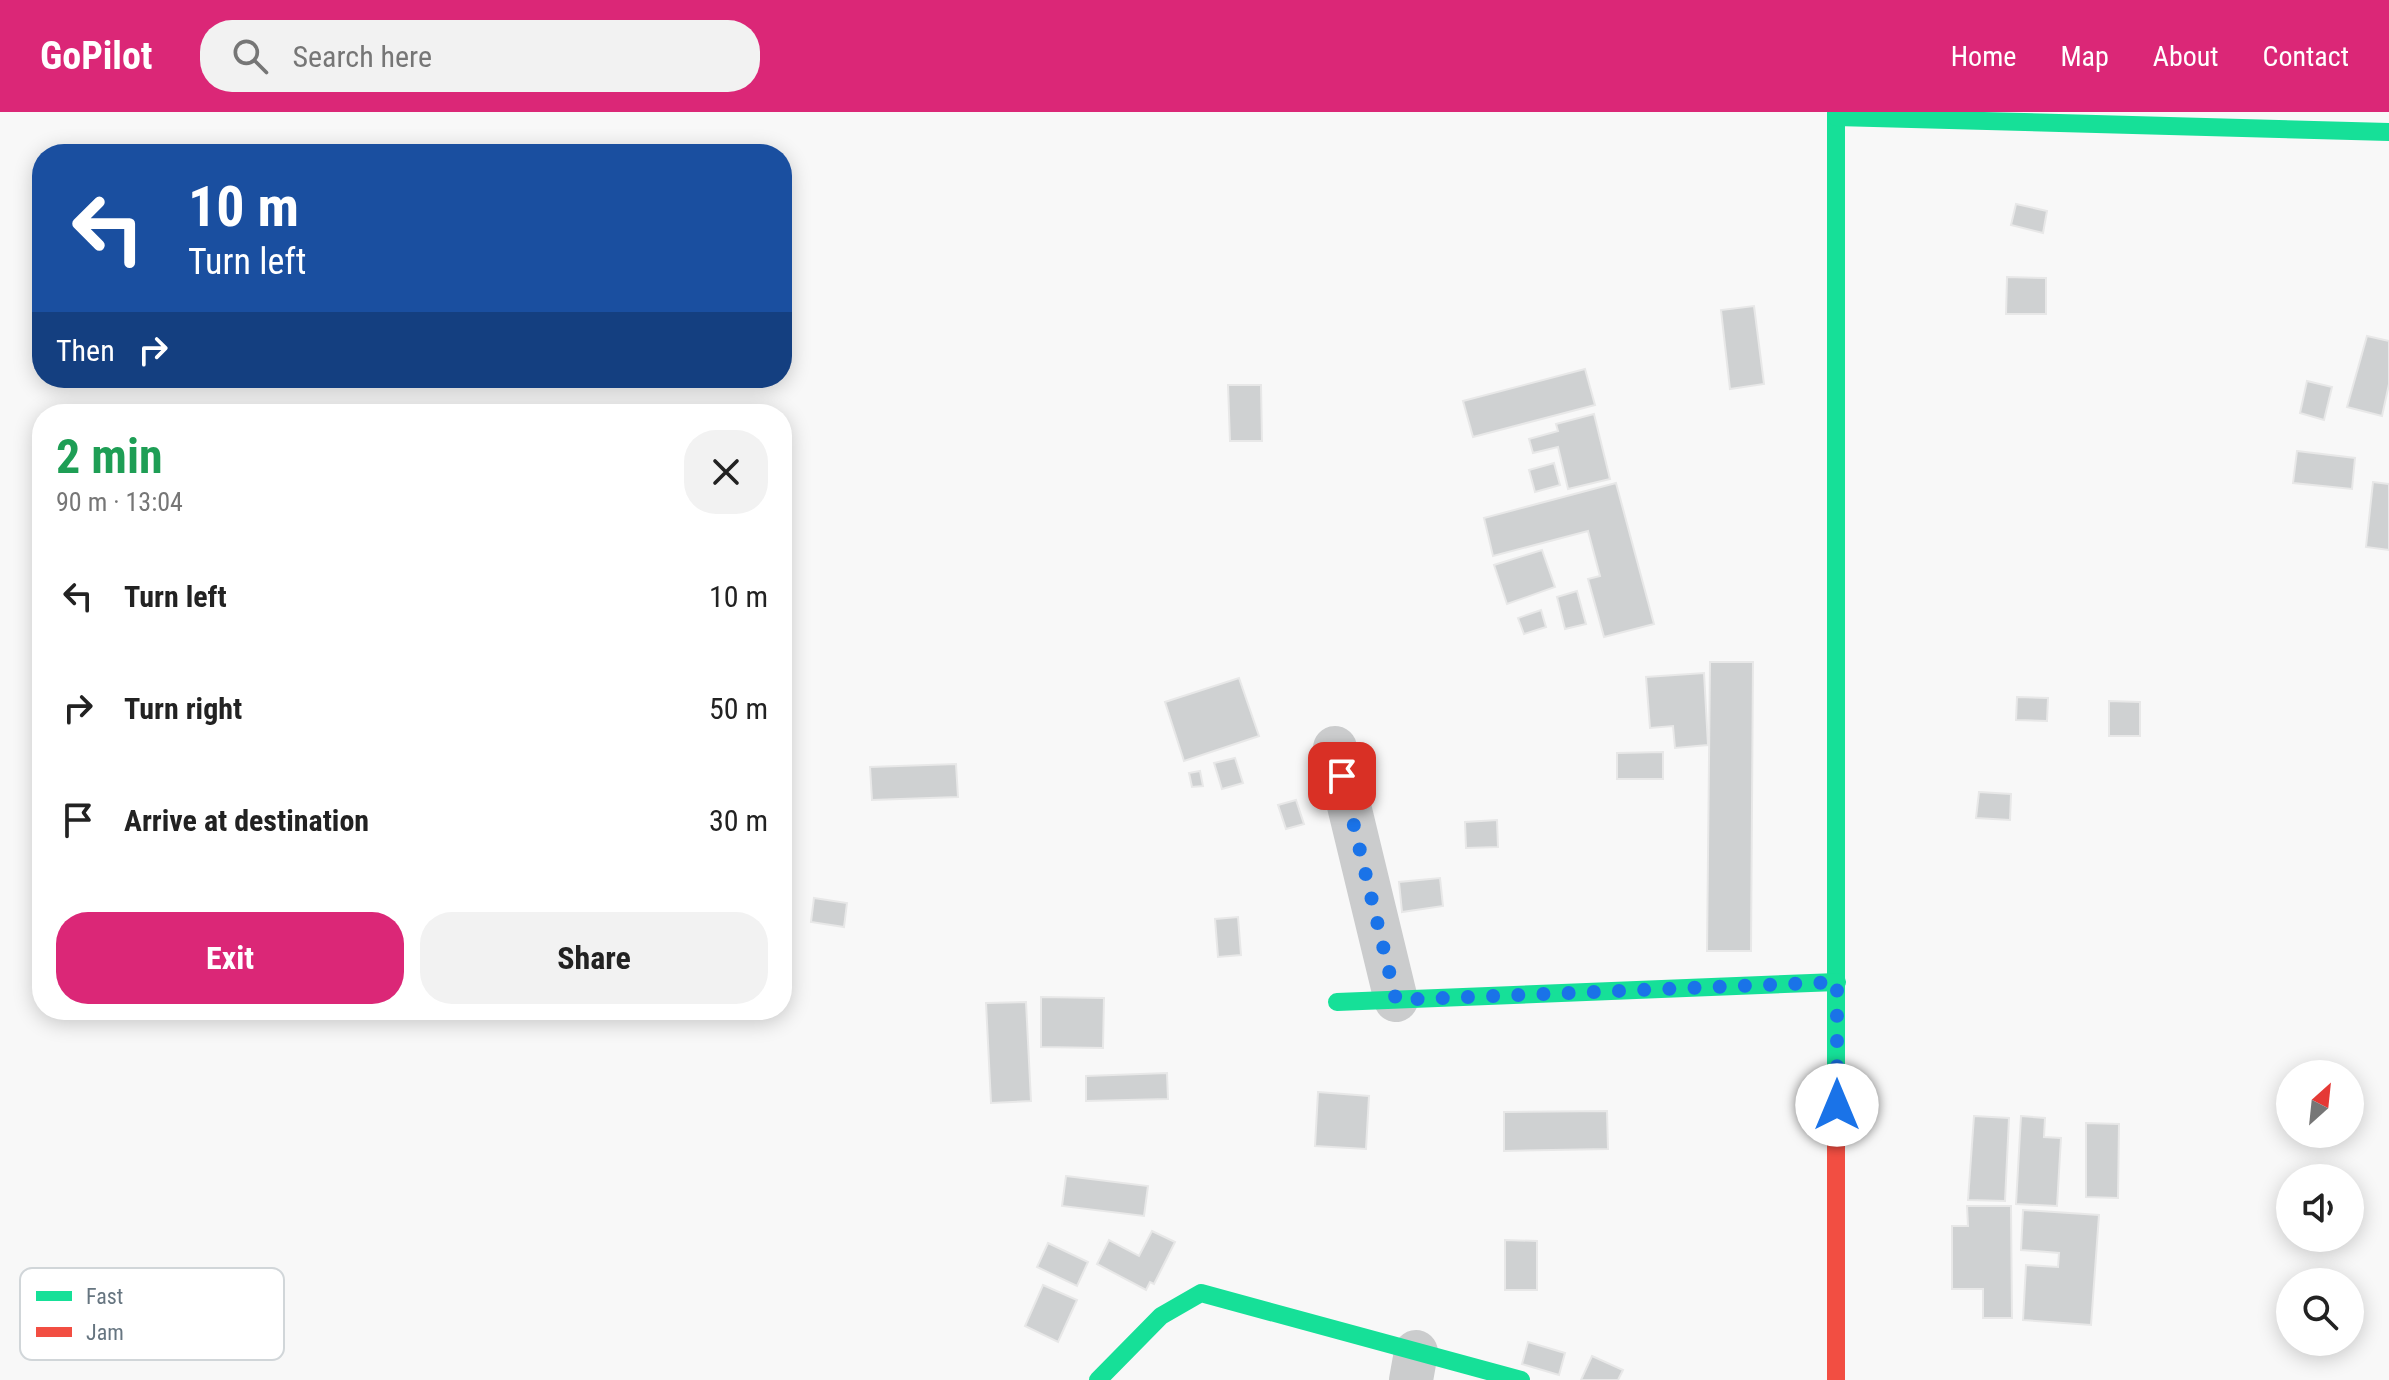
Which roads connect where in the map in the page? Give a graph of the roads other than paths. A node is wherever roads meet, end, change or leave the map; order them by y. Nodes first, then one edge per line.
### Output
1 (1836, 115) edge
2 (2389, 132) edge
3 (1335, 748) dead end
4 (1837, 982) junction
5 (1396, 1000) junction
6 (1337, 1002) dead end
7 (1414, 1366) edge
8 (1098, 1380) edge
9 (1521, 1380) edge
10 (1836, 1380) edge

1 - 2 main road
1 - 4 main road
3 - 5 street
4 - 5 main road
4 - 10 main road
5 - 6 main road
7 - 8 main road
7 - 9 main road

